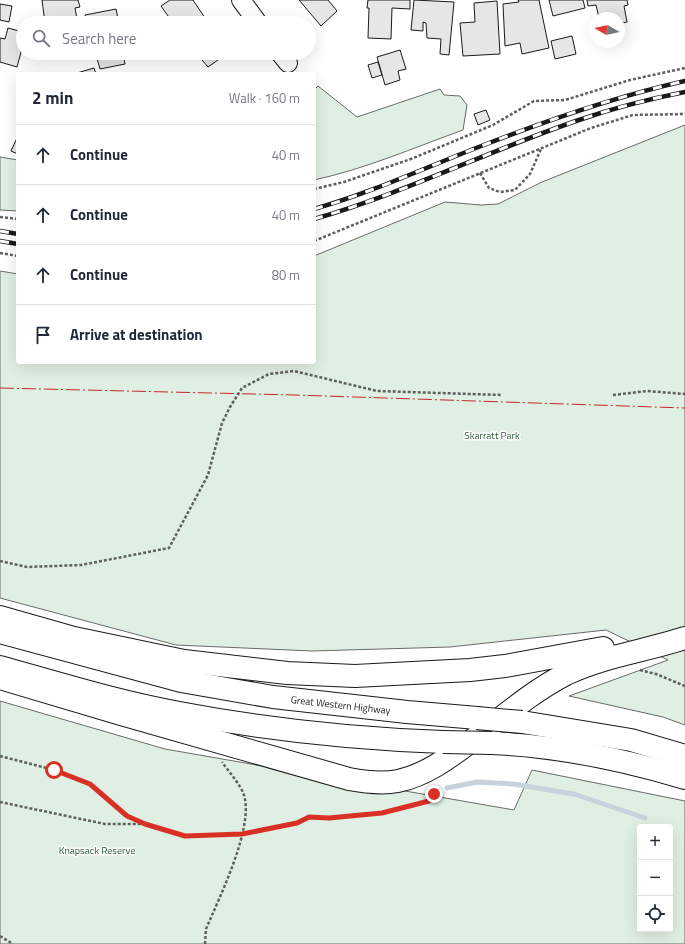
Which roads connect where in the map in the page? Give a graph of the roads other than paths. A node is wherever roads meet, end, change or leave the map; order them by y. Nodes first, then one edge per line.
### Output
1 (241, 0) edge
2 (253, 16) edge
3 (0, 617) edge
4 (0, 632) edge
5 (685, 632) edge
6 (685, 638) edge
7 (0, 667) edge
8 (0, 678) edge
9 (685, 756) edge
10 (685, 778) edge

1 - 2 street
3 - 5 main road
4 - 9 main road, Great Western Highway, bridge
6 - 8 main road
7 - 10 main road, bridge

